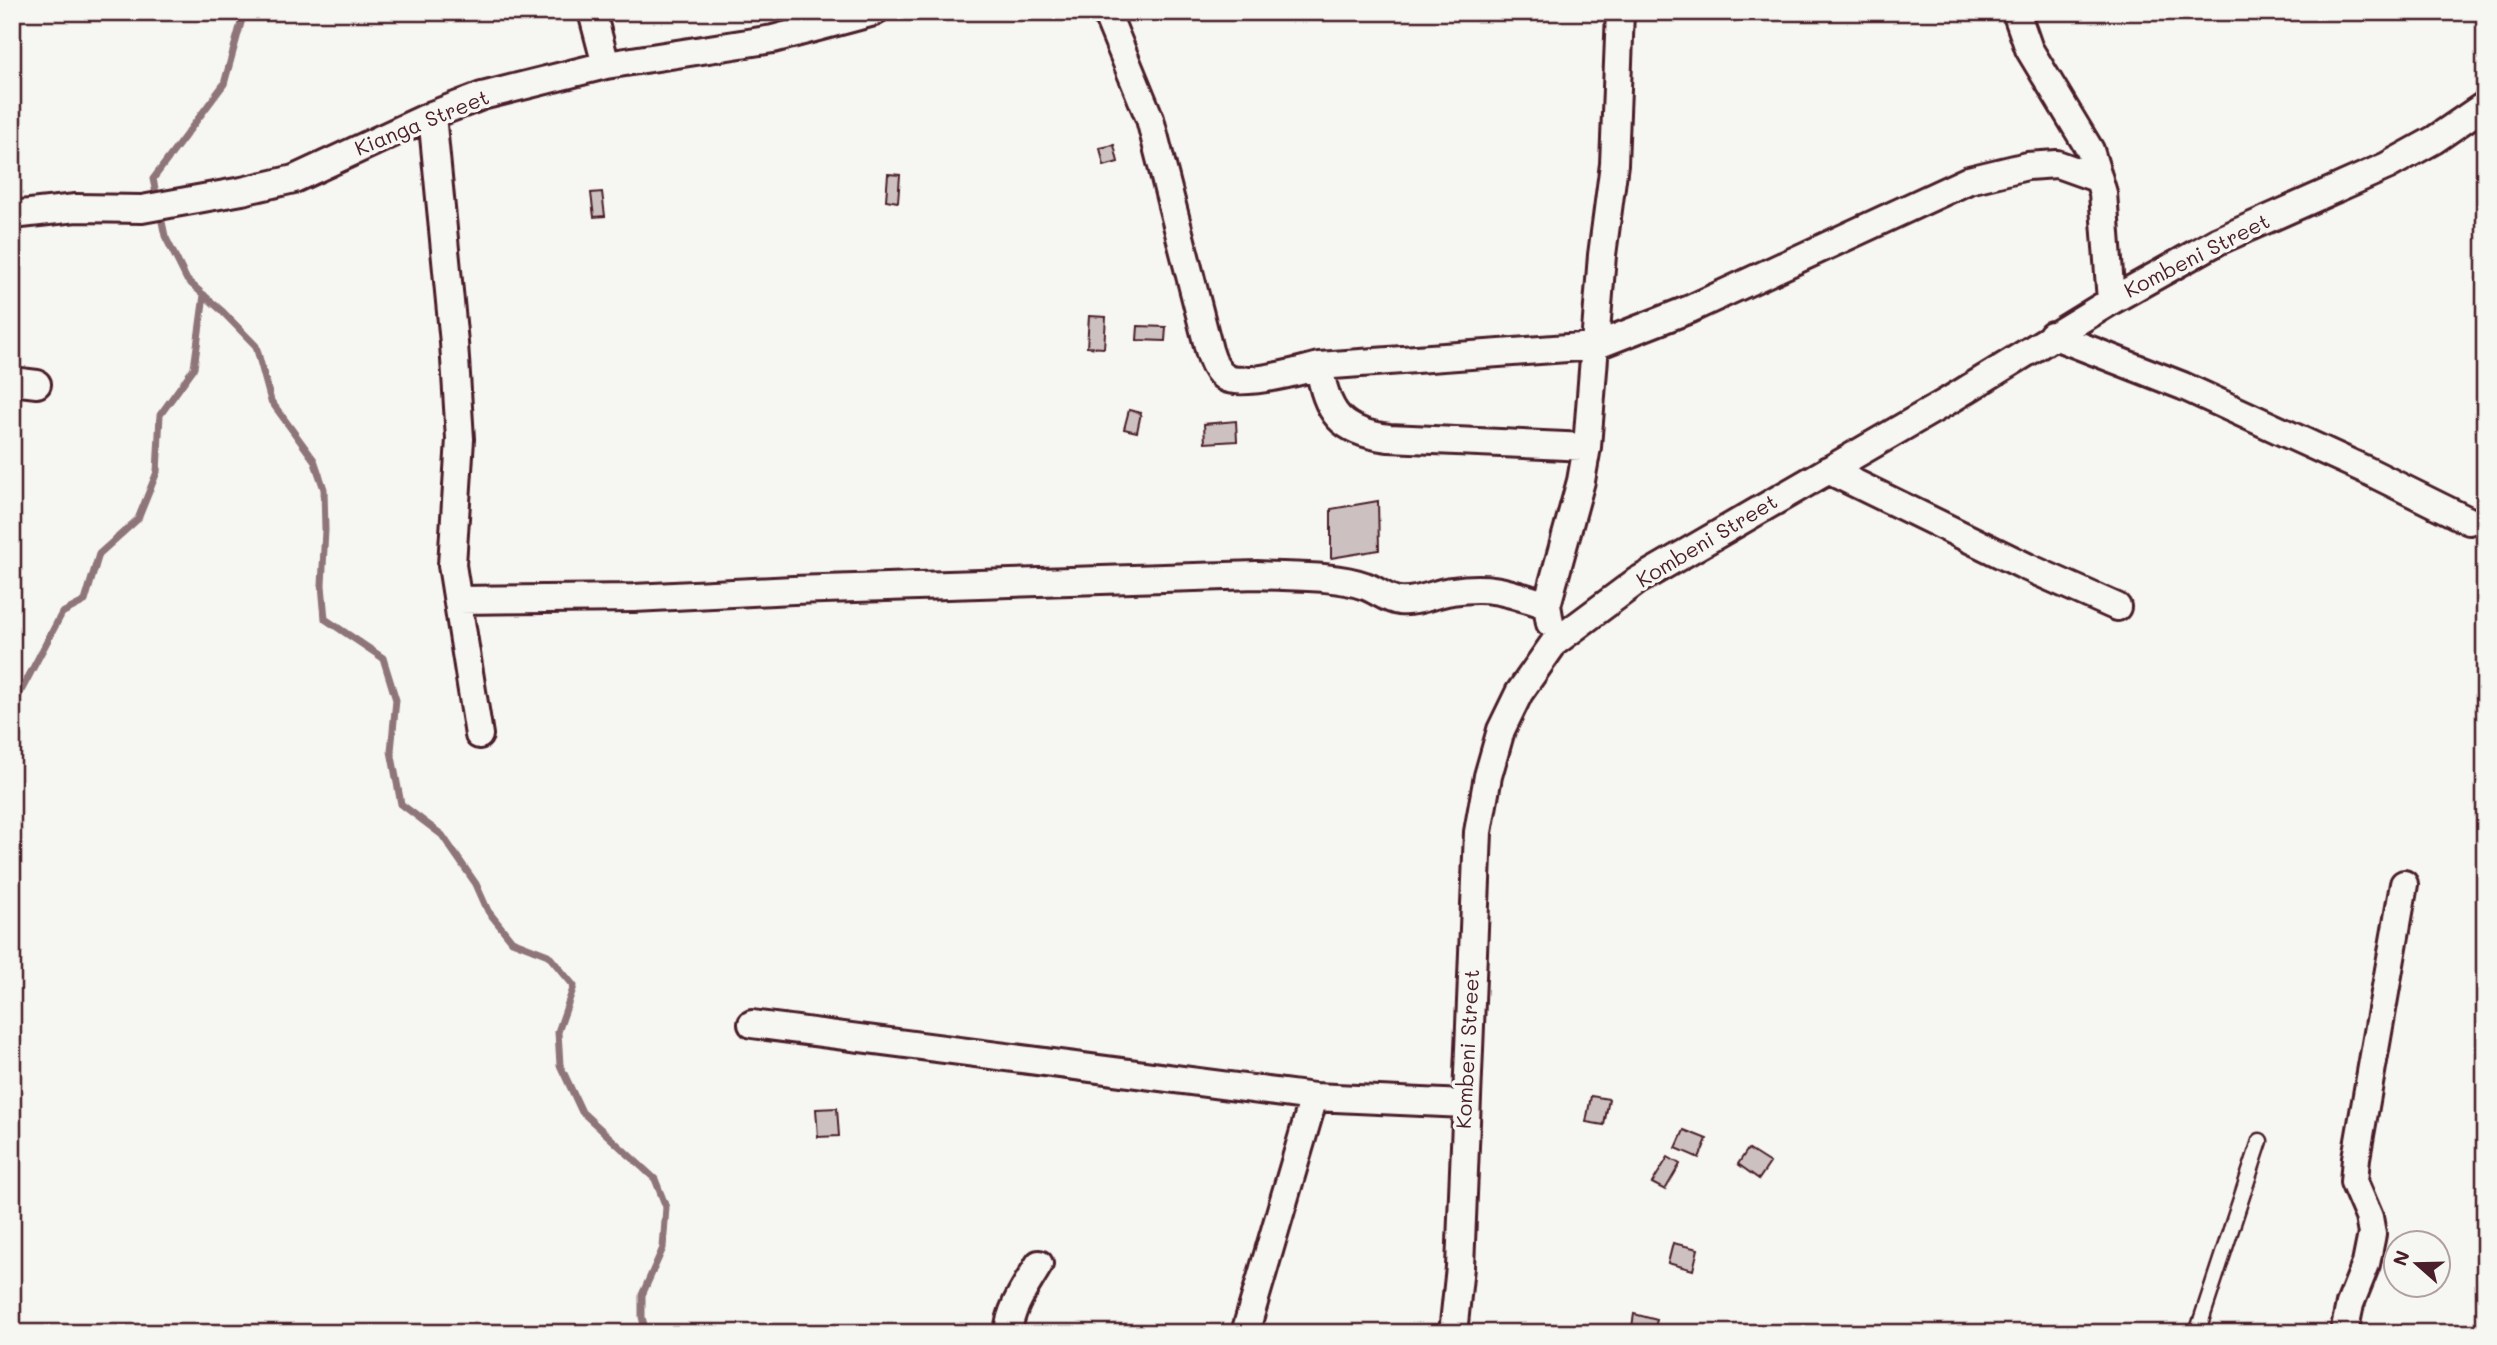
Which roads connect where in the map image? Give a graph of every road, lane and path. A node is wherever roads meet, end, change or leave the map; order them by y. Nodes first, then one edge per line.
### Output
1 (592, 12) edge
2 (874, 12) edge
3 (1106, 12) edge
4 (1620, 12) edge
5 (2016, 12) edge
6 (823, 19) edge
7 (606, 65) junction
8 (2485, 105) edge
9 (432, 115) junction
10 (2099, 178) junction
11 (12, 215) edge
12 (2111, 300) junction
13 (2052, 335) junction
14 (1595, 346) junction
15 (1319, 366) junction
16 (1587, 447) junction
17 (1828, 470) junction
18 (2469, 521) dead end
19 (458, 600) junction
20 (1547, 605) junction
21 (2117, 607) dead end
22 (1554, 643) junction
23 (480, 735) dead end
24 (2404, 884) dead end
25 (752, 1024) dead end
26 (1314, 1097) junction
27 (1465, 1104) junction
28 (2260, 1141) dead end
29 (1039, 1264) dead end
30 (1008, 1333) edge
31 (1245, 1333) edge
32 (1453, 1333) edge
33 (2197, 1333) edge
34 (2344, 1333) edge

1 - 7 street
2 - 6 street, Kianga Street
3 - 15 street
4 - 14 street
5 - 10 street
6 - 7 street, Kianga Street
7 - 9 street, Kianga Street
8 - 12 street, Kombeni Street
9 - 11 street, Kianga Street
9 - 19 street
10 - 12 street
10 - 14 street
12 - 13 street, Kombeni Street
13 - 17 street, Kombeni Street
13 - 18 street
14 - 15 street
14 - 16 street
15 - 16 street
16 - 20 street
17 - 21 street
17 - 22 street, Kombeni Street
19 - 20 street
19 - 23 street
20 - 22 street
22 - 27 street, Kombeni Street
24 - 34 street
25 - 26 street
26 - 27 street
26 - 31 street
27 - 32 street, Kombeni Street
28 - 33 lane
29 - 30 street

